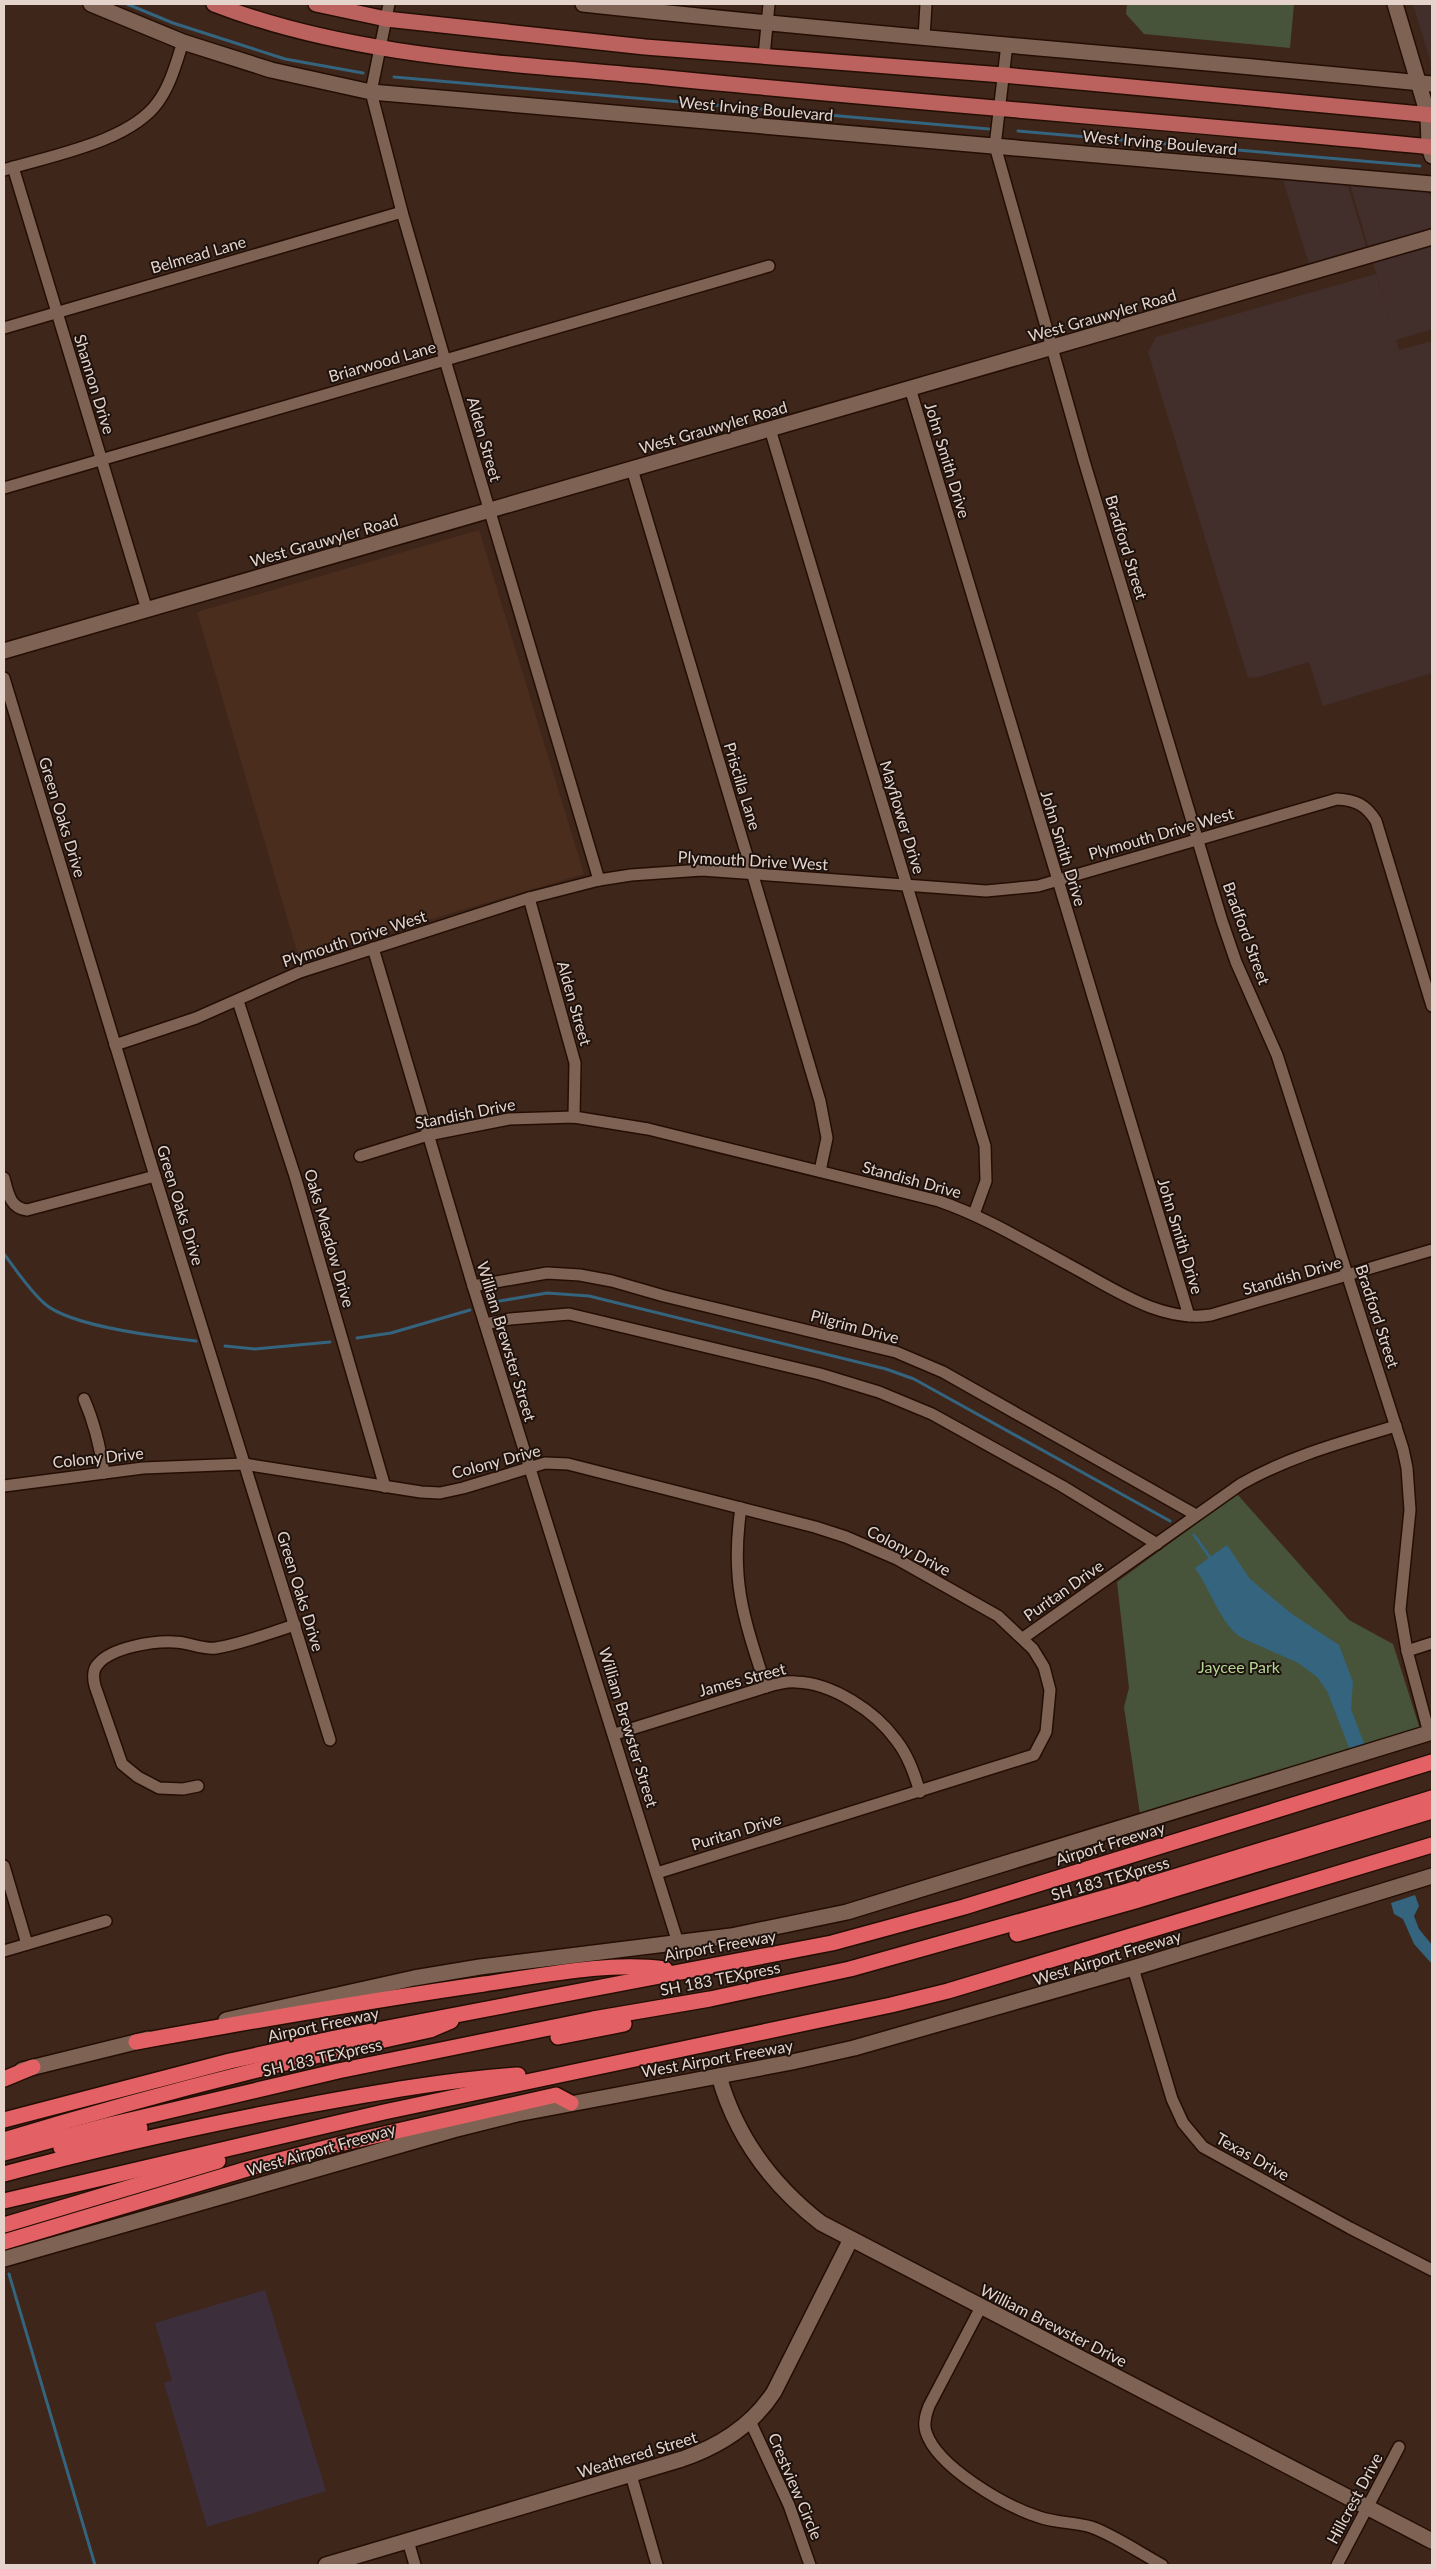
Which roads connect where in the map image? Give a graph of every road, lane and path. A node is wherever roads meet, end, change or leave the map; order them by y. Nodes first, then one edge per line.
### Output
1 (91, 4) edge
2 (214, 4) edge
3 (316, 4) edge
4 (389, 4) edge
5 (583, 4) edge
6 (769, 4) edge
7 (926, 4) edge
8 (1395, 4) edge
9 (386, 19) junction
10 (766, 24) junction
11 (924, 38) junction
12 (183, 42) junction
13 (1007, 44) junction
14 (380, 47) junction
15 (764, 56) junction
16 (1003, 74) junction
17 (1425, 83) edge
18 (371, 92) junction
19 (1000, 107) junction
20 (1431, 117) edge
21 (995, 146) junction
22 (1431, 150) edge
23 (8, 168) edge
24 (1432, 184) edge
25 (402, 212) junction
26 (1432, 237) edge
27 (769, 266) dead end
28 (57, 313) junction
29 (4, 328) edge
30 (1052, 347) junction
31 (445, 360) junction
32 (910, 388) junction
33 (770, 429) junction
34 (101, 460) junction
35 (632, 469) junction
36 (4, 488) edge
37 (489, 510) junction
38 (147, 610) junction
39 (4, 651) edge
40 (4, 678) edge
41 (1197, 839) junction
42 (752, 874) junction
43 (599, 880) junction
44 (1057, 880) junction
45 (908, 887) junction
46 (529, 898) junction
47 (373, 948) junction
48 (238, 1001) junction
49 (1432, 1006) edge
50 (115, 1045) junction
51 (574, 1117) junction
52 (428, 1135) junction
53 (360, 1156) dead end
54 (820, 1171) junction
55 (155, 1176) junction
56 (4, 1178) edge
57 (974, 1214) junction
58 (1432, 1250) edge
59 (1348, 1275) junction
60 (473, 1286) junction
61 (1189, 1316) junction
62 (485, 1324) junction
63 (84, 1399) dead end
64 (1396, 1426) junction
65 (244, 1464) junction
66 (530, 1467) junction
67 (104, 1473) junction
68 (4, 1486) edge
69 (385, 1487) junction
70 (741, 1508) junction
71 (1196, 1515) junction
72 (1157, 1544) junction
73 (294, 1625) junction
74 (1023, 1638) junction
75 (1432, 1643) edge
76 (1407, 1651) junction
77 (766, 1687) junction
78 (1430, 1732) edge
79 (614, 1734) junction
80 (330, 1740) dead end
81 (1432, 1762) edge
82 (198, 1786) dead end
83 (920, 1792) junction
84 (1432, 1798) edge
85 (1432, 1811) edge
86 (1432, 1845) edge
87 (4, 1866) edge
88 (657, 1873) junction
89 (1432, 1876) edge
90 (106, 1921) dead end
91 (678, 1943) junction
92 (28, 1944) junction
93 (4, 1951) edge
94 (1133, 1968) junction
95 (678, 1970) junction
96 (478, 2010) junction
97 (136, 2042) junction
98 (33, 2067) joint
99 (572, 2071) junction
100 (719, 2076) junction
101 (4, 2077) edge
102 (571, 2103) junction
103 (4, 2120) edge
104 (4, 2140) edge
105 (261, 2141) junction
106 (4, 2153) edge
107 (4, 2163) edge
108 (4, 2174) edge
109 (4, 2201) edge
110 (4, 2225) edge
111 (851, 2239) junction
112 (4, 2242) edge
113 (4, 2259) edge
114 (1432, 2270) edge
115 (981, 2307) junction
116 (750, 2421) junction
117 (1399, 2447) dead end
118 (631, 2475) junction
119 (1368, 2507) junction
120 (408, 2541) junction
121 (1432, 2541) edge
122 (326, 2565) edge
123 (415, 2565) edge
124 (657, 2565) edge
125 (810, 2565) edge
126 (1162, 2565) edge
127 (1337, 2565) edge

1 - 12 main road, West Irving Boulevard
2 - 14 main road, West Irving Boulevard
3 - 9 main road
4 - 9 street, Alden Street
5 - 10 main road
6 - 10 street
7 - 11 street
8 - 17 main road
9 - 14 street, Alden Street
9 - 15 main road
10 - 11 main road
10 - 15 street
11 - 13 main road
12 - 18 main road, West Irving Boulevard
12 - 23 street
13 - 16 street
13 - 17 main road
14 - 18 street, Alden Street
14 - 19 main road, West Irving Boulevard
15 - 16 main road
16 - 19 street
16 - 20 main road
17 - 20 main road
18 - 21 main road, West Irving Boulevard
18 - 25 street, Alden Street
19 - 21 street
19 - 22 main road, West Irving Boulevard
20 - 22 main road
21 - 24 main road, West Irving Boulevard
21 - 30 street, Bradford Street
23 - 28 street, Shannon Drive
25 - 28 street, Belmead Lane
25 - 31 street, Alden Street
26 - 30 main road, West Grauwyler Road
27 - 31 street, Briarwood Lane
28 - 29 street, Belmead Lane
28 - 34 street, Shannon Drive
30 - 32 main road, West Grauwyler Road
30 - 41 street, Bradford Street
31 - 34 street, Briarwood Lane
31 - 37 street, Alden Street
32 - 33 main road, West Grauwyler Road
32 - 44 street, John Smith Drive
33 - 35 main road, West Grauwyler Road
33 - 45 street, Mayflower Drive
34 - 36 street, Briarwood Lane
34 - 38 street, Shannon Drive
35 - 37 main road, West Grauwyler Road
35 - 42 street, Priscilla Lane
37 - 38 main road, West Grauwyler Road
37 - 43 street, Alden Street
38 - 39 main road, West Grauwyler Road
40 - 50 street, Green Oaks Drive
41 - 44 street, Plymouth Drive West
41 - 49 street, Plymouth Drive West
41 - 59 street, Bradford Street
42 - 43 street, Plymouth Drive West
42 - 45 street, Plymouth Drive West
42 - 54 street, Priscilla Lane
43 - 46 street, Plymouth Drive West
44 - 45 street, Plymouth Drive West
44 - 61 street, John Smith Drive
45 - 57 street, Mayflower Drive
46 - 47 street, Plymouth Drive West
46 - 51 street, Alden Street
47 - 48 street, Plymouth Drive West
47 - 52 street, William Brewster Street
48 - 50 street, Plymouth Drive West
48 - 69 street, Oaks Meadow Drive
50 - 55 street, Green Oaks Drive
51 - 52 street, Standish Drive
51 - 54 street, Standish Drive
52 - 53 street, Standish Drive
52 - 60 street, William Brewster Street
54 - 57 street, Standish Drive
55 - 56 street
55 - 65 street, Green Oaks Drive
57 - 61 street, Standish Drive
58 - 59 street, Standish Drive
59 - 61 street, Standish Drive
59 - 64 street, Bradford Street
60 - 62 street, William Brewster Street
60 - 71 street, Pilgrim Drive
62 - 66 street, William Brewster Street
62 - 72 street
63 - 67 street
64 - 71 street, Puritan Drive
64 - 76 street, Bradford Street
65 - 67 street, Colony Drive
65 - 69 street, Colony Drive
65 - 73 street, Green Oaks Drive
66 - 69 street, Colony Drive
66 - 70 street, Colony Drive
66 - 79 street, William Brewster Street
67 - 68 street, Colony Drive
70 - 74 street, Colony Drive
70 - 77 street
71 - 72 street, Puritan Drive
72 - 74 street, Puritan Drive
73 - 80 street, Green Oaks Drive
73 - 82 street
74 - 83 street, Puritan Drive
75 - 76 street
76 - 78 street, Bradford Street
77 - 79 street, James Street
77 - 83 street, James Street
78 - 91 main road
79 - 88 street, William Brewster Street
81 - 95 highway, Airport Freeway
83 - 88 street, Puritan Drive
84 - 106 highway, SH 183 TEXpress
85 - 107 highway, SH 183 TEXpress
86 - 99 highway
87 - 92 street
88 - 91 street, William Brewster Street
89 - 94 main road, West Airport Freeway
90 - 92 street
91 - 97 main road
92 - 93 street
94 - 100 main road, West Airport Freeway
94 - 114 street, Texas Drive
95 - 96 highway, Airport Freeway
95 - 97 highway
96 - 103 highway, Airport Freeway
96 - 104 highway
97 - 98 main road
98 - 101 highway
99 - 105 highway
99 - 108 highway
100 - 102 main road, West Airport Freeway
100 - 111 main road, William Brewster Drive
102 - 112 highway
102 - 113 main road, West Airport Freeway
105 - 109 highway
105 - 110 highway
111 - 115 main road, William Brewster Drive
111 - 116 main road, Weathered Street
115 - 119 main road, William Brewster Drive
115 - 126 street
116 - 118 main road, Weathered Street
116 - 125 street, Crestview Circle
117 - 119 street, Hillcrest Drive
118 - 120 main road, Weathered Street
118 - 124 street
119 - 121 main road, William Brewster Drive
119 - 127 street, Hillcrest Drive
120 - 122 main road, Weathered Street
120 - 123 street

